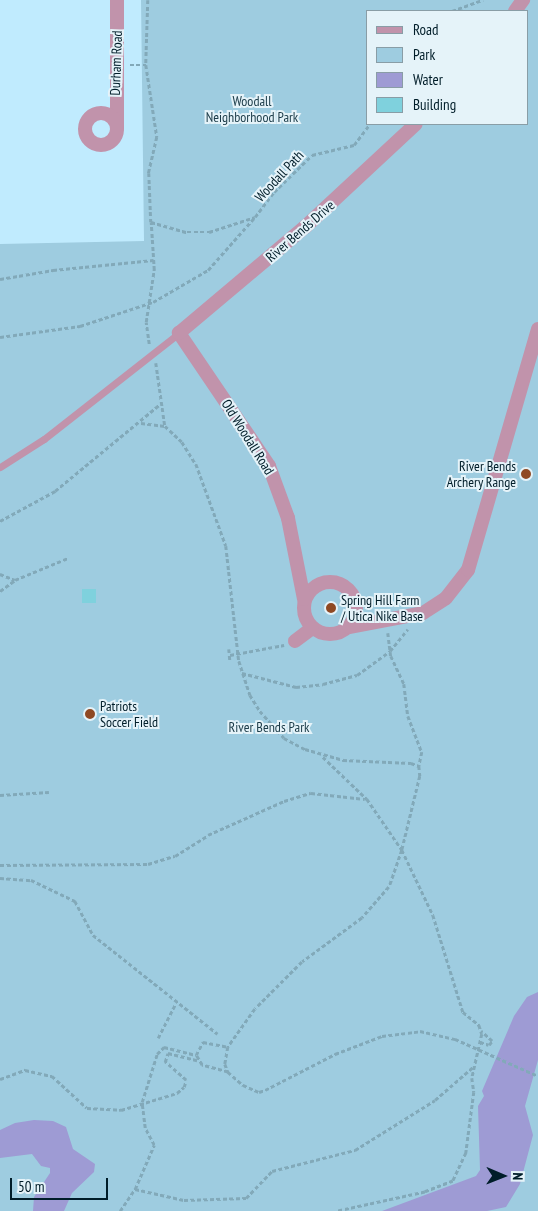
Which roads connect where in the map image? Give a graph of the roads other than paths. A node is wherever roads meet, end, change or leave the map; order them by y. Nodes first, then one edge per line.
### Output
1 (117, 0) edge
2 (524, 0) edge
3 (516, 10) edge
4 (116, 101) junction
5 (94, 114) junction
6 (415, 125) edge
7 (117, 128) junction
8 (538, 329) edge
9 (179, 333) junction
10 (0, 467) edge
11 (300, 580) junction
12 (316, 585) junction
13 (304, 599) junction
14 (356, 609) junction
15 (371, 624) junction
16 (349, 627) junction
17 (312, 628) junction
18 (295, 641) road end

1 - 4 street, Durham Road
2 - 3 street
4 - 5 street, Durham Road
4 - 7 street
5 - 7 street
5 - 7 street
6 - 9 street, River Bends Drive
8 - 15 street
9 - 10 lane
9 - 11 street, Old Woodall Road
11 - 12 street
11 - 13 street, Old Woodall Road
12 - 13 street
12 - 14 street
13 - 17 street, Old Woodall Road
14 - 15 street
14 - 16 street
15 - 16 street
16 - 17 street
17 - 18 street

